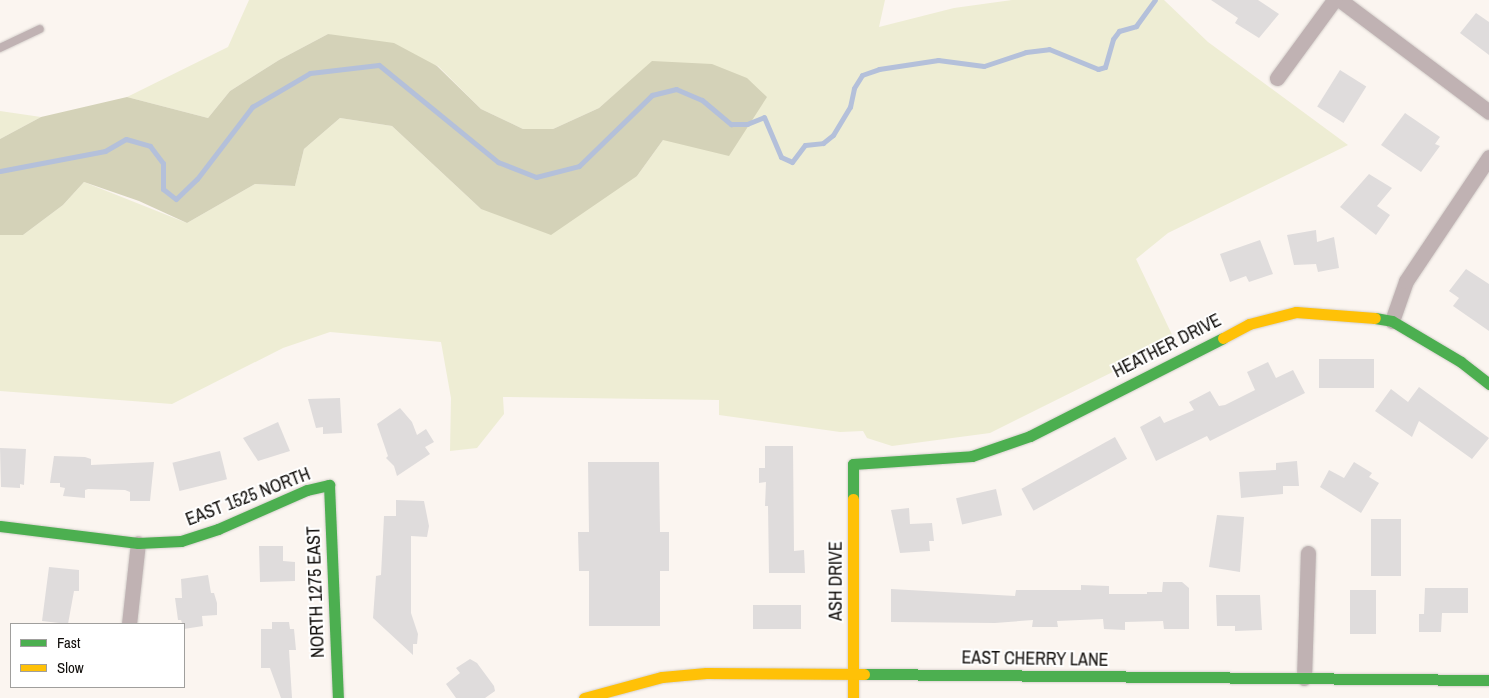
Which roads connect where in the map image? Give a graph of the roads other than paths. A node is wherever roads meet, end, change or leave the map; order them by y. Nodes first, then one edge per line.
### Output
1 (1334, 0) edge
2 (1340, 0) edge
3 (40, 29) dead end
4 (0, 48) edge
5 (1277, 78) dead end
6 (1489, 112) edge
7 (1489, 157) edge
8 (1392, 321) junction
9 (1489, 384) edge
10 (853, 464) joint
11 (329, 485) joint
12 (0, 526) edge
13 (138, 544) junction
14 (1308, 554) dead end
15 (129, 623) edge
16 (853, 674) junction
17 (1304, 678) junction
18 (1489, 680) edge
19 (338, 698) edge
20 (584, 698) edge
21 (853, 698) edge

1 - 5 street
2 - 6 street
3 - 4 lane
7 - 8 street
8 - 9 street, HEATHER DRIVE
8 - 10 street, HEATHER DRIVE
10 - 16 street, ASH DRIVE
11 - 13 street, EAST 1525 NORTH
11 - 19 street, NORTH 1275 EAST
12 - 13 street, EAST 1525 NORTH
13 - 15 street
14 - 17 street
16 - 17 street, EAST CHERRY LANE
16 - 20 street, EAST CHERRY LANE
16 - 21 street, ASH DRIVE
17 - 18 street, EAST CHERRY LANE

